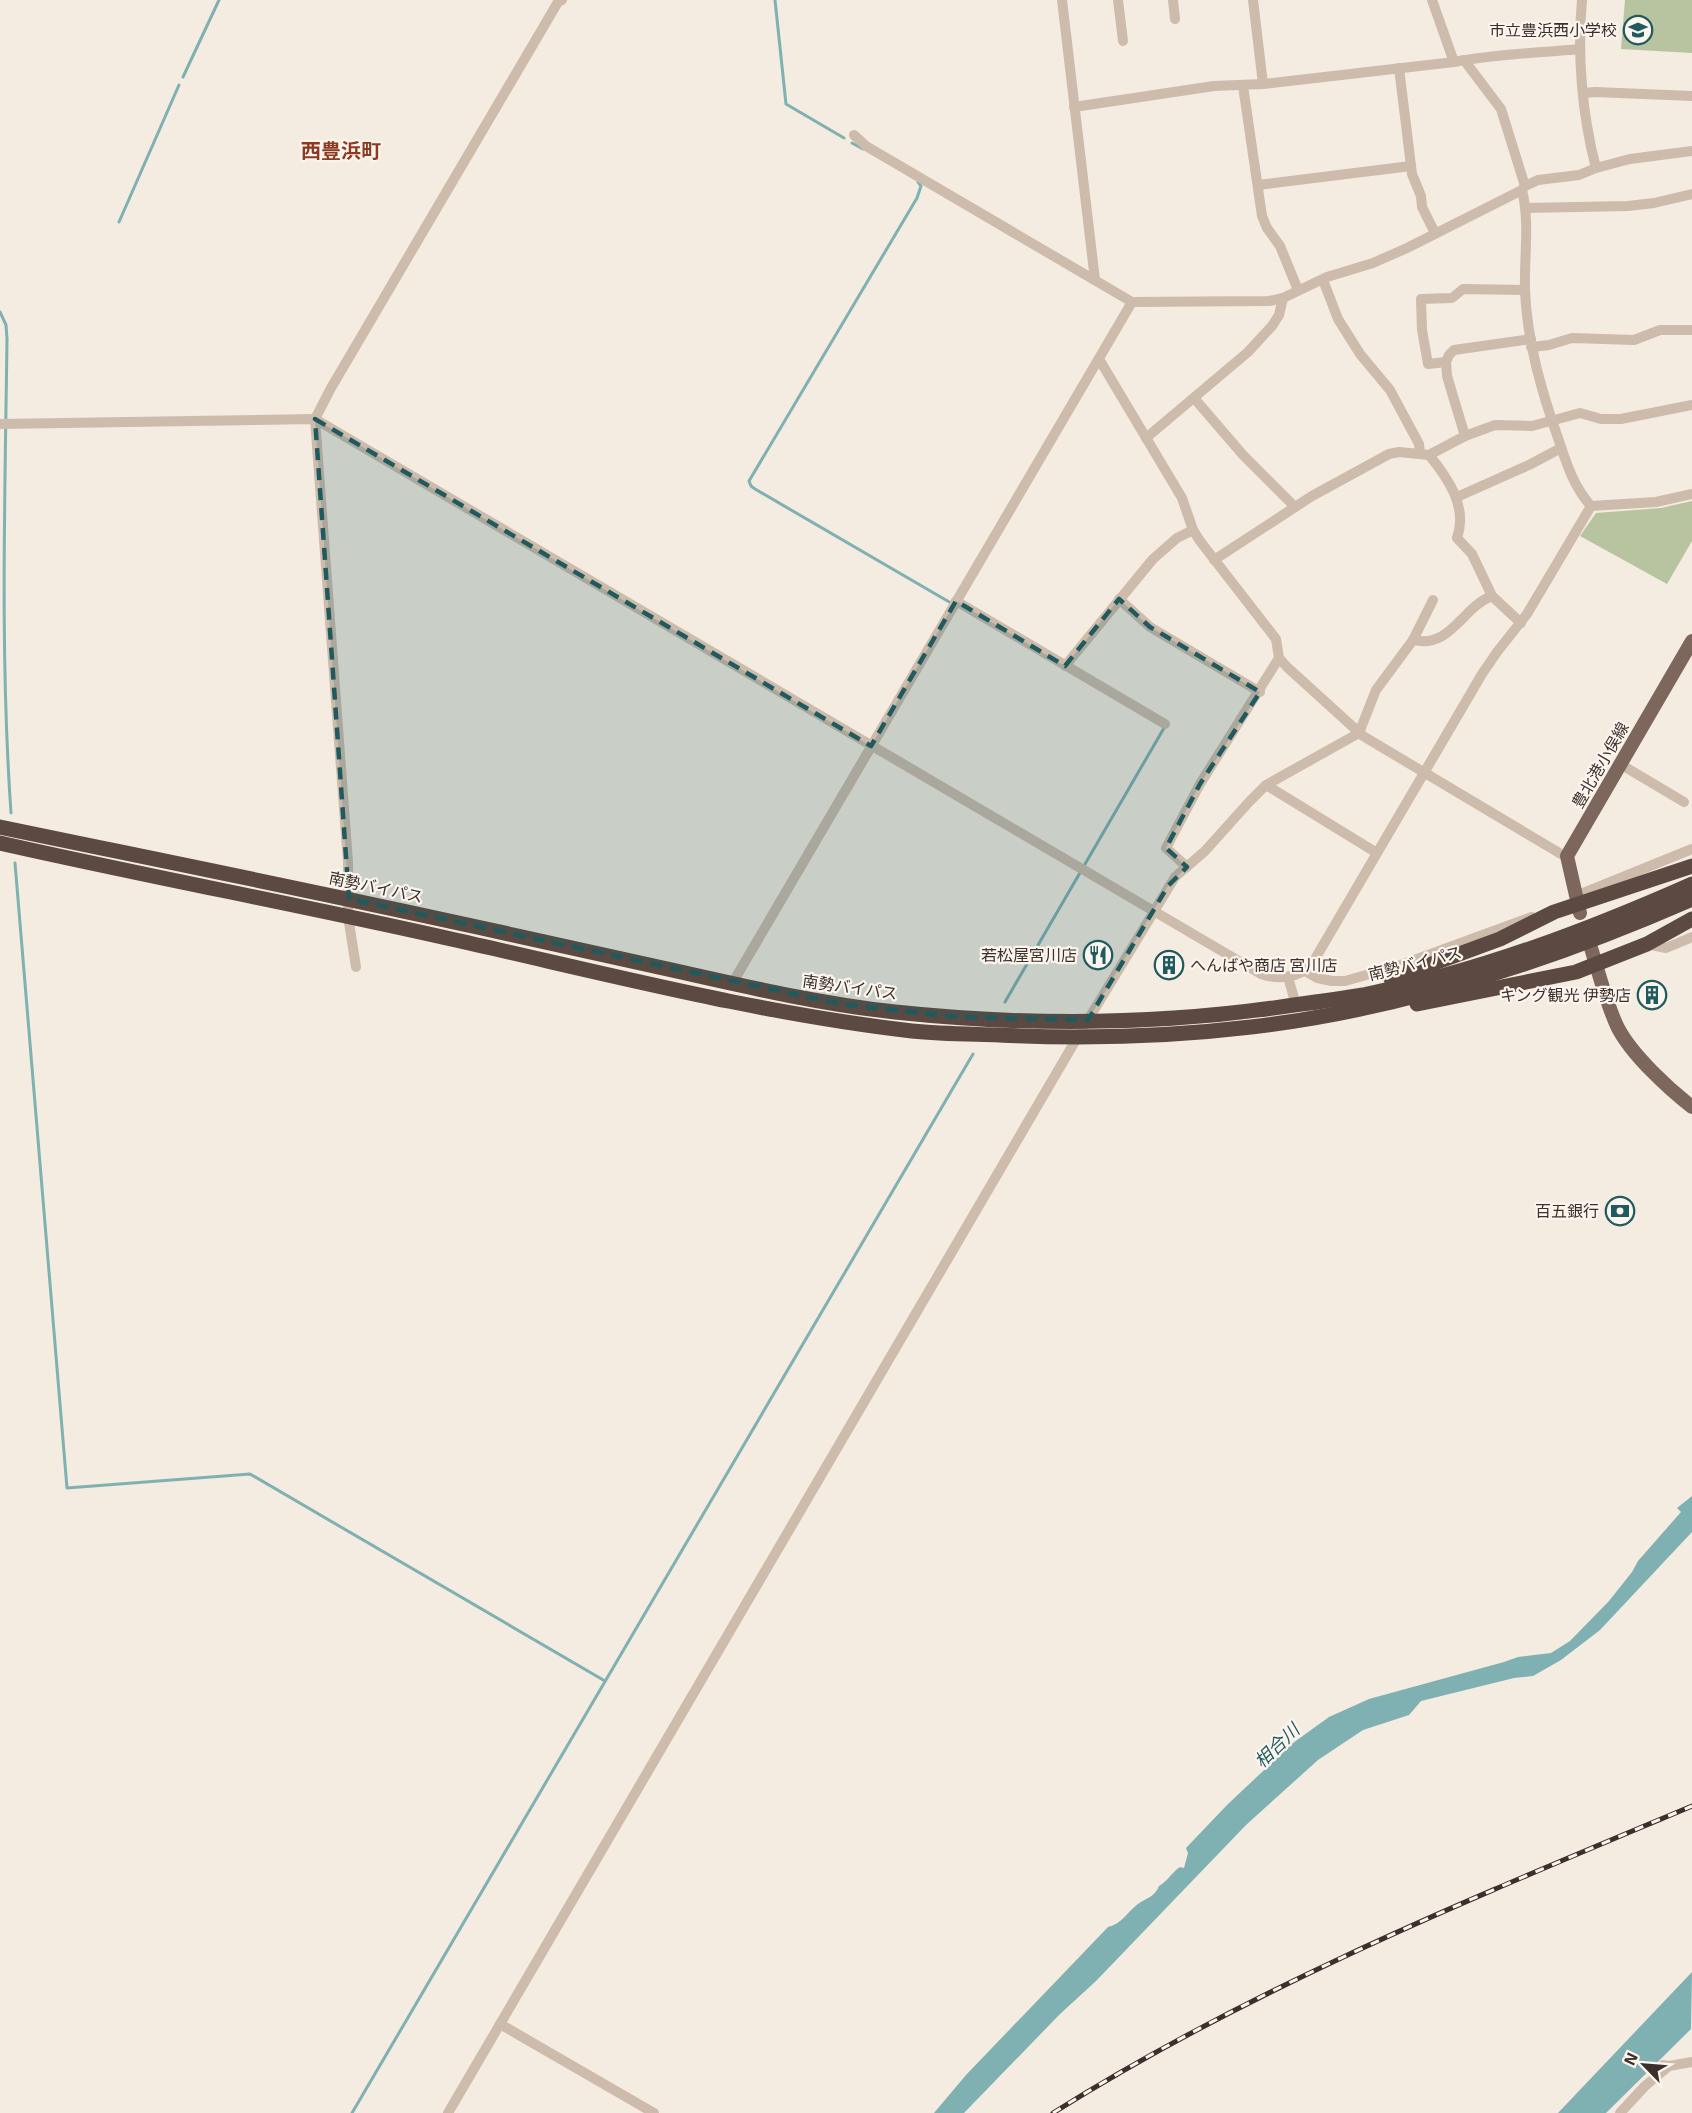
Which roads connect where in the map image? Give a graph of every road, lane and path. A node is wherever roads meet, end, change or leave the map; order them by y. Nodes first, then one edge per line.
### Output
1 (562, 0) edge
2 (1062, 0) edge
3 (1118, 0) edge
4 (1173, 0) edge
5 (1252, 0) edge
6 (1432, 0) edge
7 (1582, 0) edge
8 (1175, 19) dead end
9 (1124, 41) dead end
10 (1580, 49) junction
11 (1459, 61) junction
12 (1399, 68) junction
13 (1263, 84) junction
14 (1243, 86) junction
15 (1584, 93) junction
16 (1692, 96) edge
17 (1074, 107) junction
18 (854, 135) dead end
19 (1692, 151) edge
20 (1411, 166) junction
21 (1596, 168) junction
22 (1258, 185) junction
23 (1524, 188) junction
24 (1692, 194) edge
25 (1526, 208) junction
26 (1435, 233) junction
27 (1095, 280) junction
28 (1323, 280) junction
29 (1298, 290) junction
30 (1525, 290) junction
31 (1283, 298) junction
32 (1132, 302) junction
33 (1692, 330) edge
34 (1531, 343) junction
35 (1099, 358) junction
36 (1446, 362) junction
37 (1194, 398) junction
38 (1692, 405) edge
39 (315, 419) junction
40 (1552, 420) junction
41 (4, 424) edge
42 (1465, 436) junction
43 (1146, 438) junction
44 (1562, 448) junction
45 (1424, 454) junction
46 (1692, 494) edge
47 (1457, 497) junction
48 (1591, 506) junction
49 (1295, 507) junction
50 (1193, 530) junction
51 (1214, 560) junction
52 (1492, 596) junction
53 (1119, 599) junction
54 (1433, 600) dead end
55 (954, 604) junction
56 (1521, 623) junction
57 (1413, 640) junction
58 (1692, 641) edge
59 (1279, 658) junction
60 (1065, 666) junction
61 (1260, 692) junction
62 (1165, 724) dead end
63 (1359, 734) junction
64 (871, 746) junction
65 (1620, 764) junction
66 (1424, 773) junction
67 (1266, 785) junction
68 (1684, 802) dead end
69 (0, 827) edge
70 (0, 843) edge
71 (1692, 849) edge
72 (1377, 853) junction
73 (1567, 856) junction
74 (1692, 866) edge
75 (1187, 867) junction
76 (1692, 884) edge
77 (349, 899) junction
78 (1692, 899) edge
79 (1578, 904) junction
80 (1153, 911) junction
81 (1554, 912) junction
82 (348, 916) junction
83 (1692, 920) edge
84 (1692, 937) edge
85 (1647, 944) junction
86 (1591, 948) dead end
87 (1597, 965) junction
88 (356, 967) dead end
89 (1305, 971) junction
90 (736, 977) dead end
91 (1288, 977) junction
92 (1296, 1005) junction
93 (1088, 1020) junction
94 (1299, 1020) junction
95 (1077, 1038) junction
96 (1692, 1107) edge
97 (500, 2024) junction
98 (1692, 2062) edge
99 (448, 2113) edge
100 (654, 2113) edge
101 (1620, 2113) edge

1 - 39 street
2 - 17 street
3 - 9 street
4 - 8 street
5 - 13 street
6 - 11 street
7 - 10 street
10 - 11 street
10 - 15 street
11 - 12 street
11 - 23 street
12 - 13 street
12 - 20 street
13 - 14 street
14 - 17 street
14 - 22 street
15 - 16 street
15 - 21 street
17 - 27 street
18 - 27 street
19 - 21 street
20 - 22 street
20 - 26 street
21 - 23 street
22 - 29 street
23 - 25 street
23 - 26 street
24 - 25 street
25 - 30 street
26 - 28 street
27 - 32 street
28 - 29 street
28 - 45 street
29 - 31 street
30 - 34 street
30 - 36 street
31 - 32 street
31 - 37 street
32 - 35 street
33 - 34 street
34 - 36 street
34 - 40 street
35 - 43 street
35 - 55 street
36 - 42 street
37 - 43 street
37 - 49 street
38 - 40 street
39 - 41 street
39 - 64 street
39 - 77 street
40 - 42 street
40 - 44 street
42 - 45 street
43 - 50 street
44 - 47 street
44 - 48 street
45 - 47 street
45 - 49 street
46 - 48 street
47 - 52 street
48 - 56 street
49 - 51 street
50 - 51 street
50 - 53 street
51 - 59 street
52 - 56 street
52 - 57 street
53 - 60 street
53 - 61 street
54 - 57 street
55 - 60 street
55 - 64 street
56 - 66 street
57 - 63 street
58 - 65 main road, 豊北港小俣線
59 - 61 street
59 - 63 street
60 - 62 street
61 - 75 street
63 - 66 street
63 - 67 street
64 - 80 street
64 - 90 street
65 - 68 street
65 - 73 main road, 豊北港小俣線
66 - 72 street
66 - 73 street
67 - 72 street
67 - 75 street
69 - 77 highway, 南勢バイパス
70 - 82 highway, 南勢バイパス
71 - 79 street
72 - 89 street
73 - 79 main road
74 - 79 highway
75 - 80 street
76 - 92 highway, 南勢バイパス
77 - 82 street
77 - 93 highway, 南勢バイパス
78 - 94 highway, 南勢バイパス
79 - 81 highway
80 - 91 street
80 - 93 street
81 - 89 street
81 - 92 highway
82 - 88 street
82 - 95 highway, 南勢バイパス
83 - 85 highway
84 - 85 street
85 - 87 highway
86 - 87 main road
87 - 94 highway
87 - 96 main road
89 - 91 street
91 - 92 street
92 - 93 highway, 南勢バイパス
93 - 95 street
94 - 95 highway, 南勢バイパス
95 - 97 street
97 - 99 street
97 - 100 street
98 - 101 street

